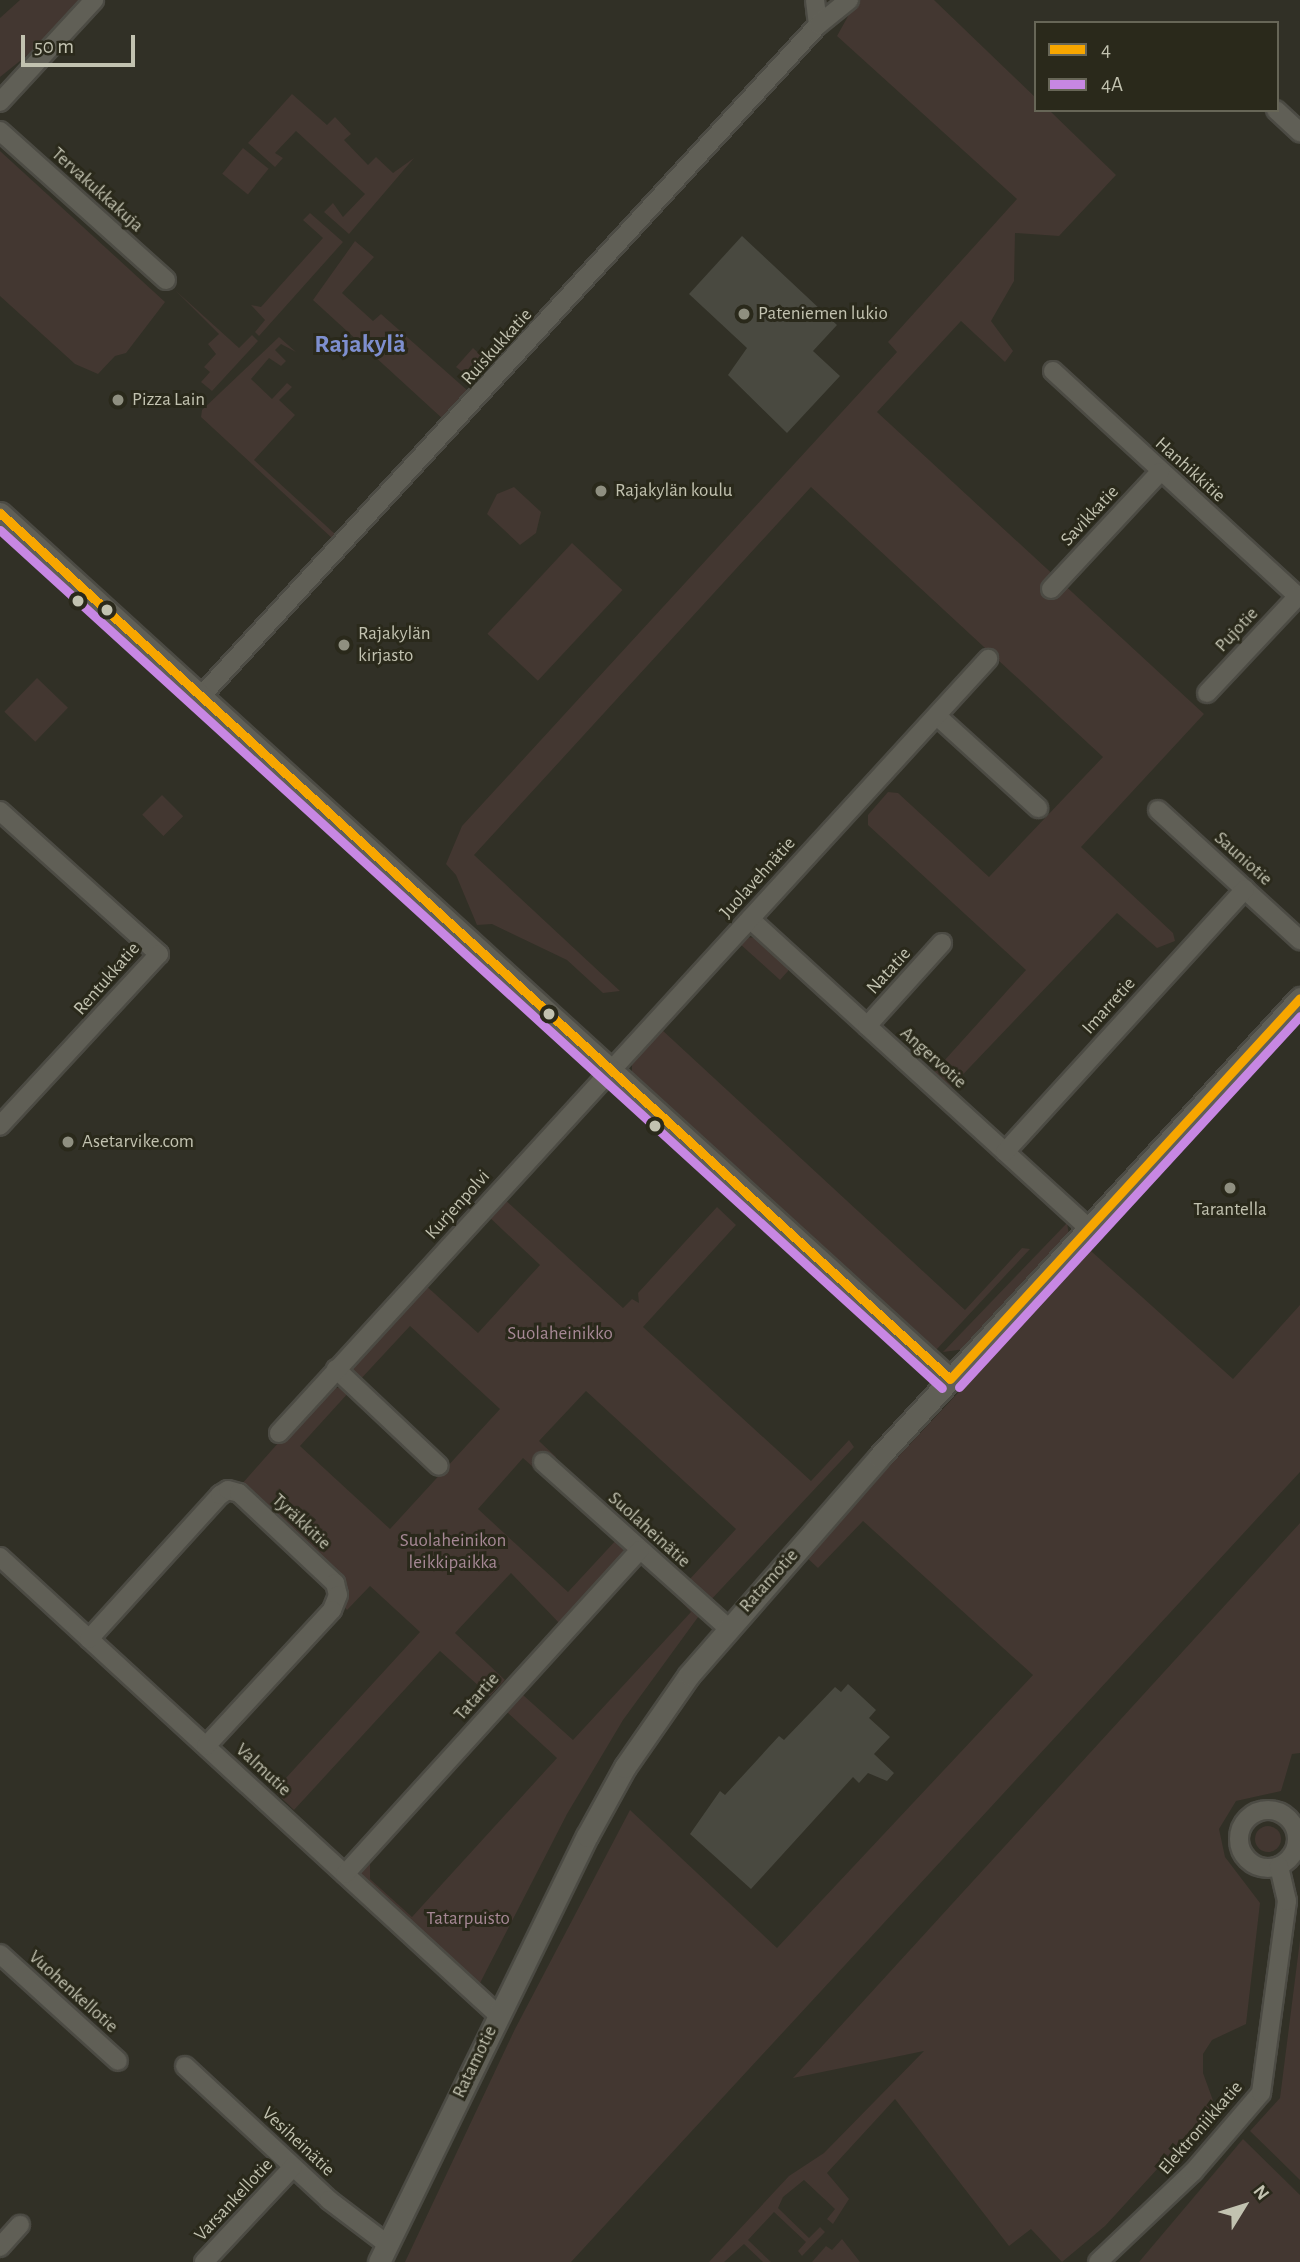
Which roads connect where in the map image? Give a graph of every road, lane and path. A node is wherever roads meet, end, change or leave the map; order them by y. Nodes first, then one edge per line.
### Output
1 (94, 0) edge
2 (815, 0) edge
3 (849, 0) edge
4 (818, 25) junction
5 (0, 102) edge
6 (1278, 112) edge
7 (0, 131) edge
8 (1300, 132) edge
9 (166, 280) dead end
10 (1054, 371) dead end
11 (1160, 472) junction
12 (0, 513) edge
13 (1051, 589) dead end
14 (1299, 597) edge
15 (988, 659) dead end
16 (1207, 693) dead end
17 (203, 694) junction
18 (937, 716) junction
19 (1038, 808) dead end
20 (1158, 810) dead end
21 (0, 811) edge
22 (1245, 889) junction
23 (750, 919) junction
24 (1300, 940) edge
25 (942, 943) dead end
26 (1300, 998) edge
27 (867, 1026) junction
28 (611, 1068) junction
29 (1, 1127) edge
30 (1005, 1152) junction
31 (1089, 1229) junction
32 (336, 1369) junction
33 (950, 1379) junction
34 (279, 1433) dead end
35 (543, 1462) dead end
36 (439, 1466) dead end
37 (640, 1550) junction
38 (0, 1557) edge
39 (728, 1628) junction
40 (89, 1639) junction
41 (206, 1746) junction
42 (1279, 1866) dead end
43 (345, 1874) junction
44 (3, 1963) edge
45 (498, 2015) junction
46 (118, 2061) dead end
47 (185, 2066) dead end
48 (293, 2166) junction
49 (20, 2225) dead end
50 (0, 2247) edge
51 (383, 2253) edge
52 (204, 2262) edge
53 (1098, 2262) edge

1 - 5 street
2 - 4 street
3 - 4 street, Ruiskukkatie
4 - 17 street, Ruiskukkatie
6 - 8 street
7 - 9 street, Tervakukkakuja
10 - 11 street, Hanhikkitie
11 - 13 street, Savikkatie
11 - 14 street, Hanhikkitie
12 - 17 street
14 - 16 street, Pujotie
15 - 18 street, Juolavehnätie
17 - 28 street
18 - 19 street
18 - 23 street, Juolavehnätie
20 - 22 street, Sauniotie
21 - 29 street, Rentukkatie
22 - 24 street, Sauniotie
22 - 30 street, Imarretie
23 - 27 street, Angervotie
23 - 28 street, Juolavehnätie
25 - 27 street, Natatie
26 - 31 street, Ratamotie
27 - 30 street, Angervotie
28 - 32 street, Kurjenpolvi
28 - 33 street
30 - 31 street, Angervotie
31 - 33 street, Ratamotie
32 - 34 street, Kurjenpolvi
32 - 36 street
33 - 39 street, Ratamotie
35 - 37 street, Suolaheinätie
37 - 39 street, Suolaheinätie
37 - 43 street, Tatartie
38 - 40 street, Valmutie
39 - 45 street, Ratamotie
40 - 41 street, Valmutie
40 - 41 street, Tyräkkitie
41 - 43 street, Valmutie
42 - 53 street, Elektroniikkatie
43 - 45 street, Valmutie
44 - 46 street, Vuohenkellotie
45 - 51 street, Ratamotie
47 - 48 street, Vesiheinätie
48 - 51 street, Vesiheinätie
48 - 52 street, Varsankellotie
49 - 50 street

